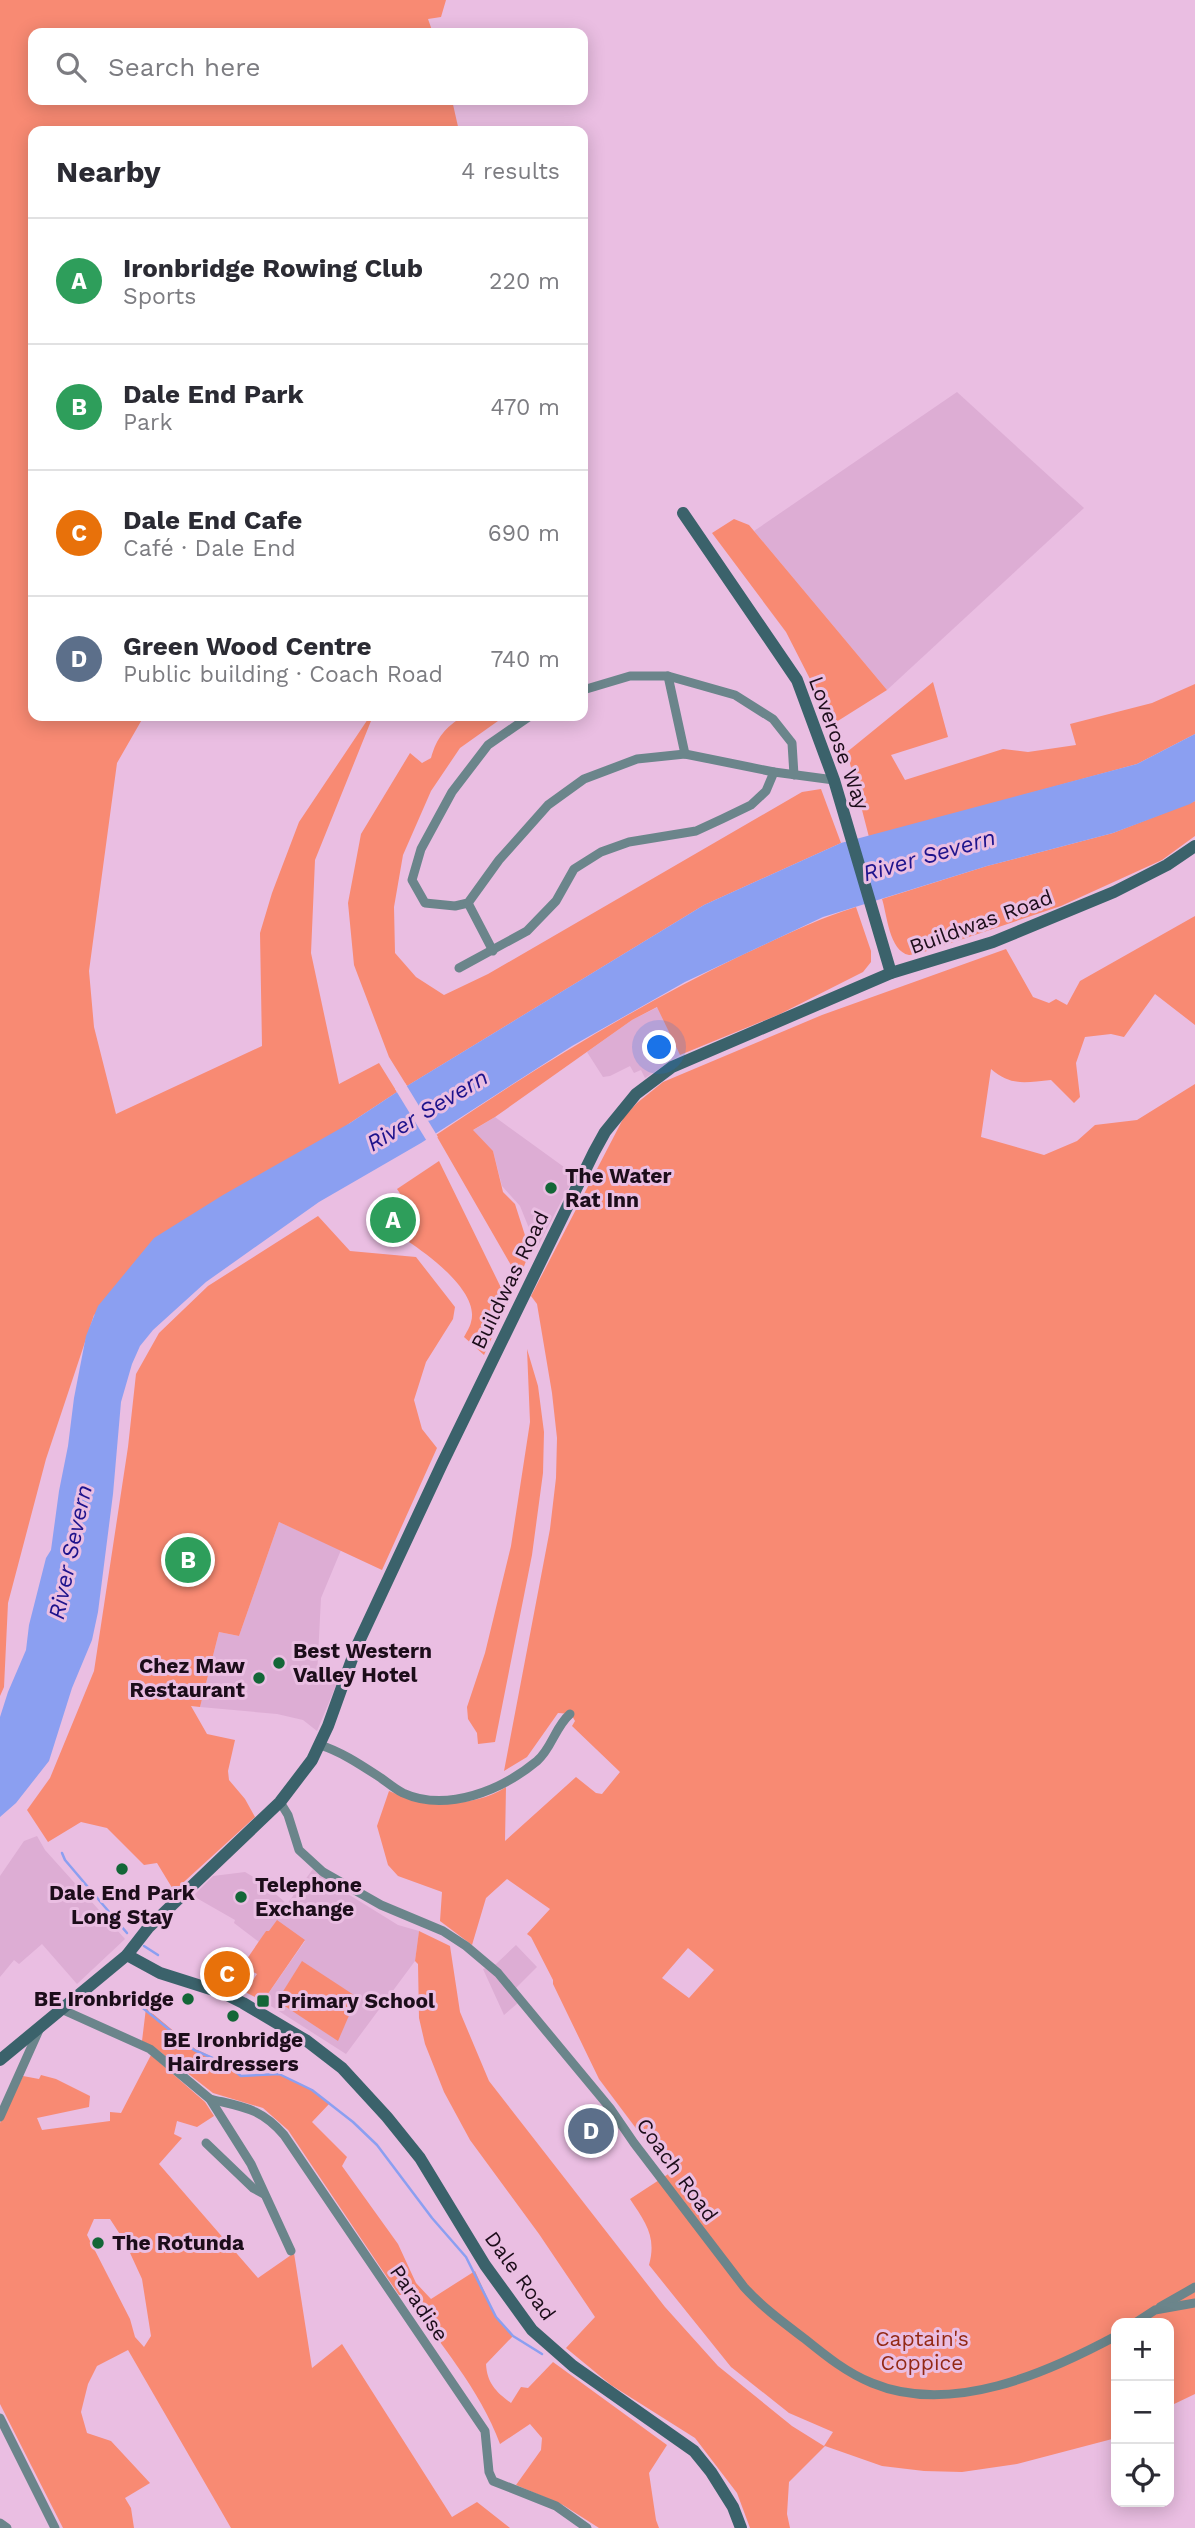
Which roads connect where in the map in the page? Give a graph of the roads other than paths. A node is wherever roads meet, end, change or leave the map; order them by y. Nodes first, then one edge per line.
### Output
1 (683, 513) dead end
2 (668, 676) junction
3 (588, 689) edge
4 (523, 721) edge
5 (685, 754) junction
6 (774, 772) junction
7 (794, 775) junction
8 (834, 780) junction
9 (1195, 846) edge
10 (468, 903) junction
11 (493, 951) junction
12 (459, 968) dead end
13 (891, 973) junction
14 (563, 1716) dead end
15 (320, 1745) junction
16 (280, 1802) junction
17 (127, 1955) junction
18 (61, 2010) junction
19 (39, 2029) junction
20 (0, 2060) edge
21 (210, 2099) junction
22 (0, 2117) edge
23 (206, 2143) dead end
24 (264, 2194) junction
25 (291, 2251) dead end
26 (1195, 2287) edge
27 (1195, 2303) edge
28 (1155, 2310) junction
29 (1143, 2318) edge
30 (1111, 2338) edge
31 (0, 2418) edge
32 (0, 2523) edge
33 (7, 2528) edge
34 (55, 2528) edge
35 (587, 2528) edge
36 (741, 2528) edge

1 - 8 street, Loverose Way
2 - 3 street
2 - 5 street
2 - 7 street
4 - 10 street
5 - 6 street
5 - 10 street
6 - 7 street
6 - 11 street
7 - 8 street
8 - 13 street, Loverose Way
9 - 13 street, Buildwas Road
10 - 11 street
11 - 12 street
13 - 15 street, Buildwas Road
14 - 15 street
15 - 16 street, Buildwas Road
16 - 17 street, Buildwas Road
16 - 30 street, Coach Road
17 - 18 street, Buildwas Road
17 - 36 street, Dale Road
18 - 19 street, Buildwas Road
18 - 21 street, Paradise
19 - 20 street, Buildwas Road
19 - 22 street
21 - 24 street, Paradise
21 - 35 street, Paradise
23 - 24 street
24 - 25 street, Paradise
26 - 28 street
27 - 28 street
28 - 29 street
31 - 34 street
32 - 33 street

